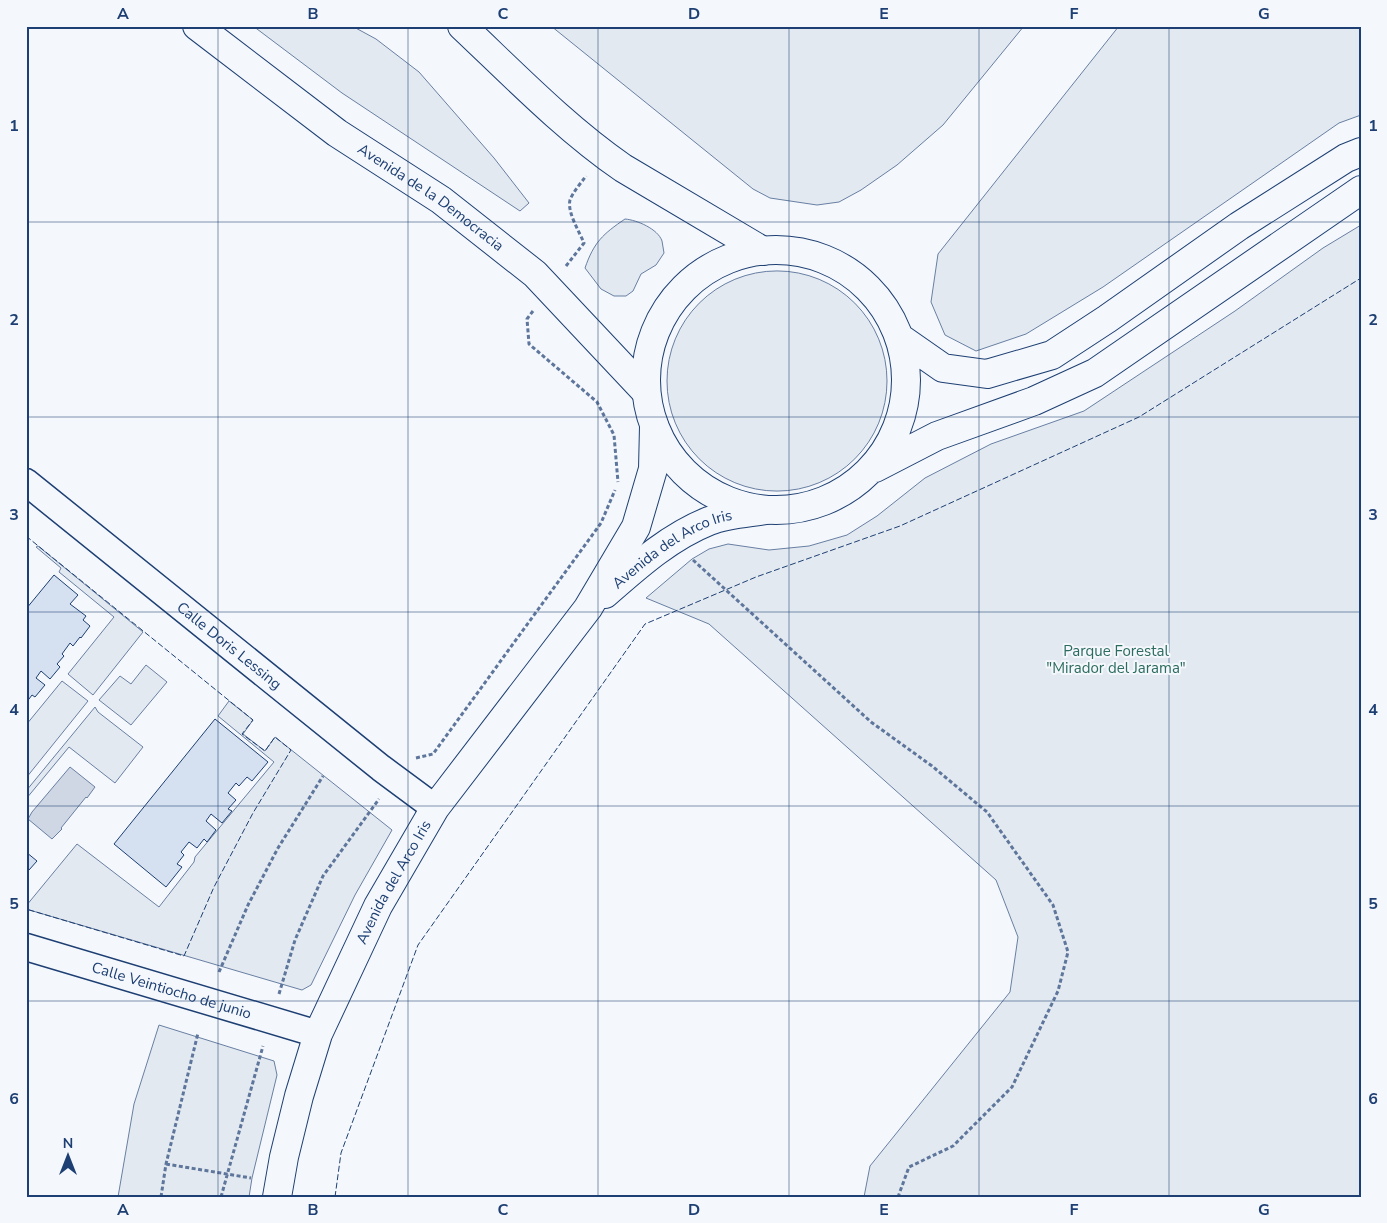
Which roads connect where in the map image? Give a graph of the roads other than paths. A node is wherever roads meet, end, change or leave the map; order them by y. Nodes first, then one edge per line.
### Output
1 (197, 26) edge
2 (462, 26) edge
3 (1361, 152) edge
4 (1361, 190) edge
5 (763, 251) junction
6 (900, 338) junction
7 (646, 392) junction
8 (654, 426) junction
9 (869, 471) junction
10 (26, 482) edge
11 (766, 510) junction
12 (588, 608) junction
13 (435, 808) junction
14 (26, 947) edge
15 (318, 1034) junction
16 (268, 1188) edge

1 - 7 street, Avenida de la Democracia
2 - 5 street
3 - 6 street
4 - 9 street
5 - 6 street
5 - 7 street
6 - 9 street
7 - 8 street
8 - 11 street
8 - 12 street, Avenida del Arco Iris
9 - 11 street
10 - 13 street, Calle Doris Lessing
11 - 12 street, Avenida del Arco Iris
12 - 13 street, Avenida del Arco Iris
13 - 15 street, Avenida del Arco Iris
14 - 15 street, Calle Veintiocho de junio
15 - 16 street, Avenida del Arco Iris

